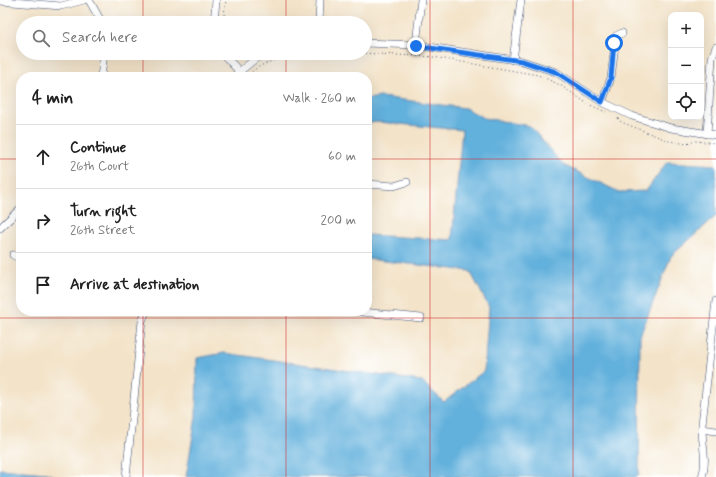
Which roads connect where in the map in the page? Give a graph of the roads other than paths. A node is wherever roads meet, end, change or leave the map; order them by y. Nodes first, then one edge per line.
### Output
1 (84, 0) edge
2 (90, 0) edge
3 (216, 0) edge
4 (320, 0) edge
5 (421, 0) edge
6 (521, 0) edge
7 (0, 1) edge
8 (98, 16) edge
9 (215, 16) edge
10 (319, 16) edge
11 (622, 33) dead end
12 (372, 43) edge
13 (416, 46) junction
14 (716, 47) edge
15 (103, 60) edge
16 (230, 60) edge
17 (256, 60) edge
18 (513, 60) junction
19 (241, 69) junction
20 (102, 72) edge
21 (238, 72) edge
22 (602, 102) junction
23 (707, 134) junction
24 (716, 135) edge
25 (407, 182) dead end
26 (372, 184) edge
27 (16, 213) edge
28 (0, 228) edge
29 (13, 255) dead end
30 (16, 256) edge
31 (716, 302) edge
32 (372, 313) edge
33 (144, 316) edge
34 (421, 318) dead end
35 (702, 430) junction
36 (716, 431) edge
37 (126, 477) edge
38 (703, 477) edge

1 - 7 street
2 - 8 street
3 - 9 street
4 - 10 street
5 - 13 street
6 - 18 street
11 - 22 street
12 - 13 street
13 - 18 street
14 - 23 street
15 - 20 street
16 - 19 street
17 - 19 street
18 - 22 street
19 - 21 street
22 - 23 street
23 - 24 street
25 - 26 street
27 - 28 street
29 - 30 street
31 - 35 street
32 - 34 street
33 - 37 street
35 - 36 street
35 - 38 street

